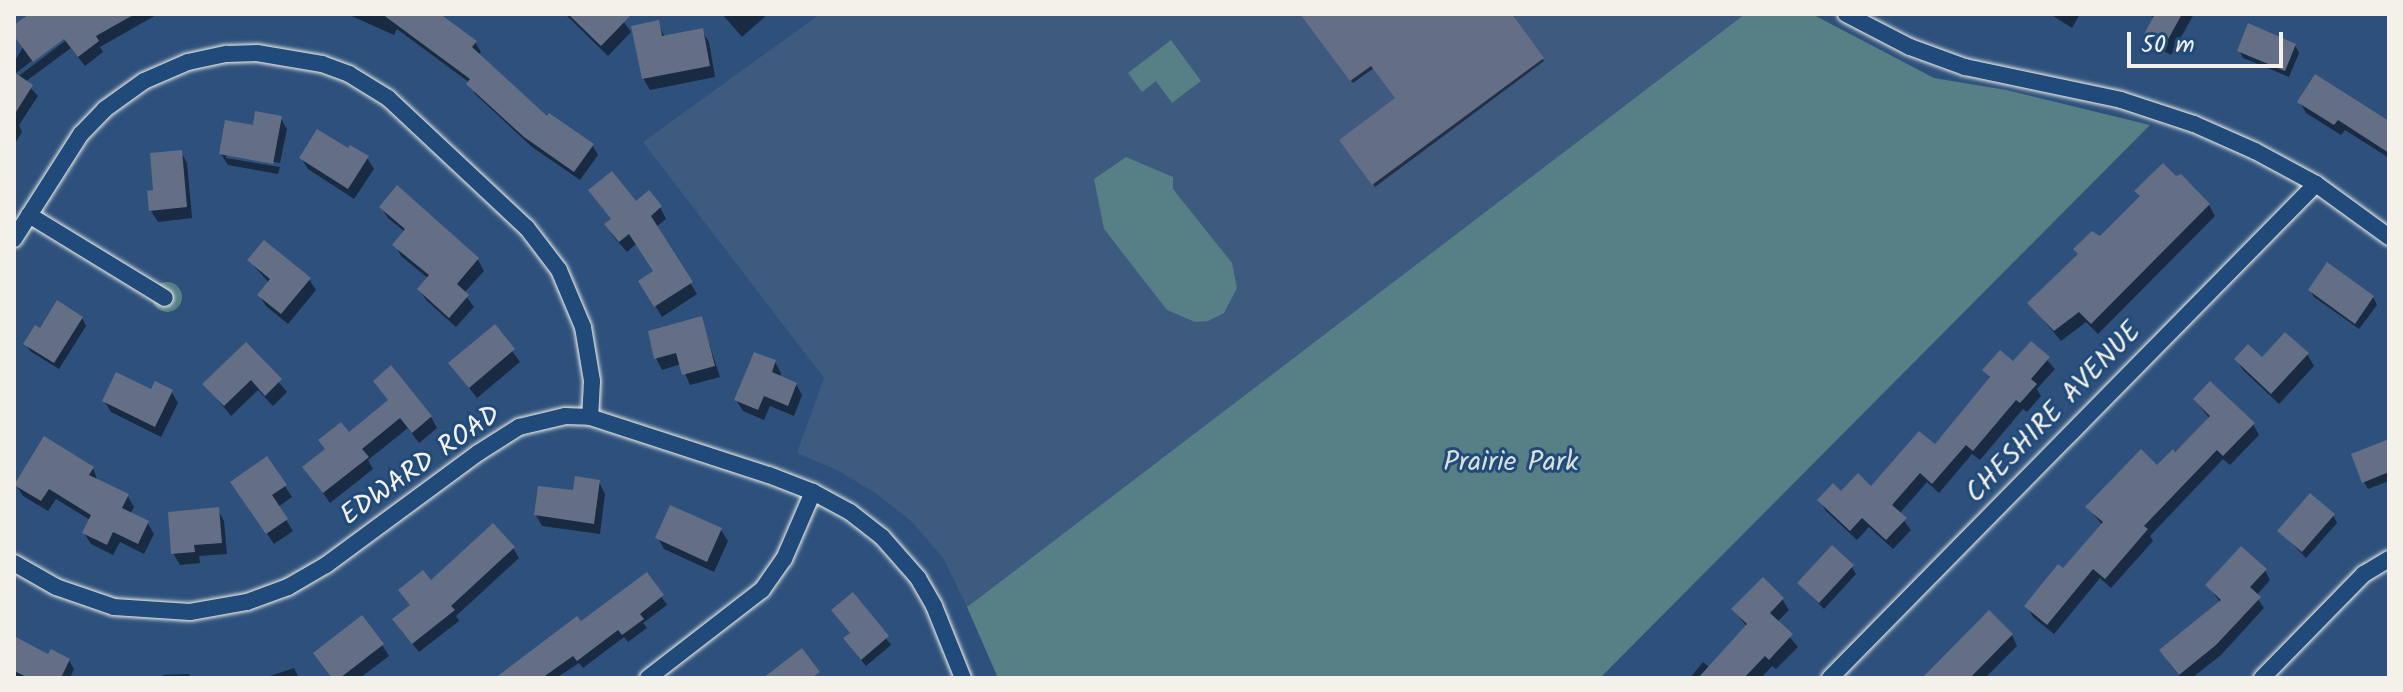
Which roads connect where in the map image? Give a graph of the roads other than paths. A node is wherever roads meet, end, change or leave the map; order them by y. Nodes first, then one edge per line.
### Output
1 (1846, 14) edge
2 (2316, 184) junction
3 (29, 215) junction
4 (2389, 237) edge
5 (14, 239) edge
6 (165, 298) dead end
7 (590, 417) junction
8 (813, 492) junction
9 (2389, 559) edge
10 (14, 563) edge
11 (648, 678) edge
12 (963, 678) edge
13 (1830, 678) edge
14 (2262, 678) edge

1 - 2 street
2 - 4 street
2 - 13 street, CHESHIRE AVENUE
3 - 5 street
3 - 6 street
3 - 7 street
7 - 8 street, EDWARD ROAD
7 - 10 street, EDWARD ROAD
8 - 11 street
8 - 12 street, EDWARD ROAD
9 - 14 street

